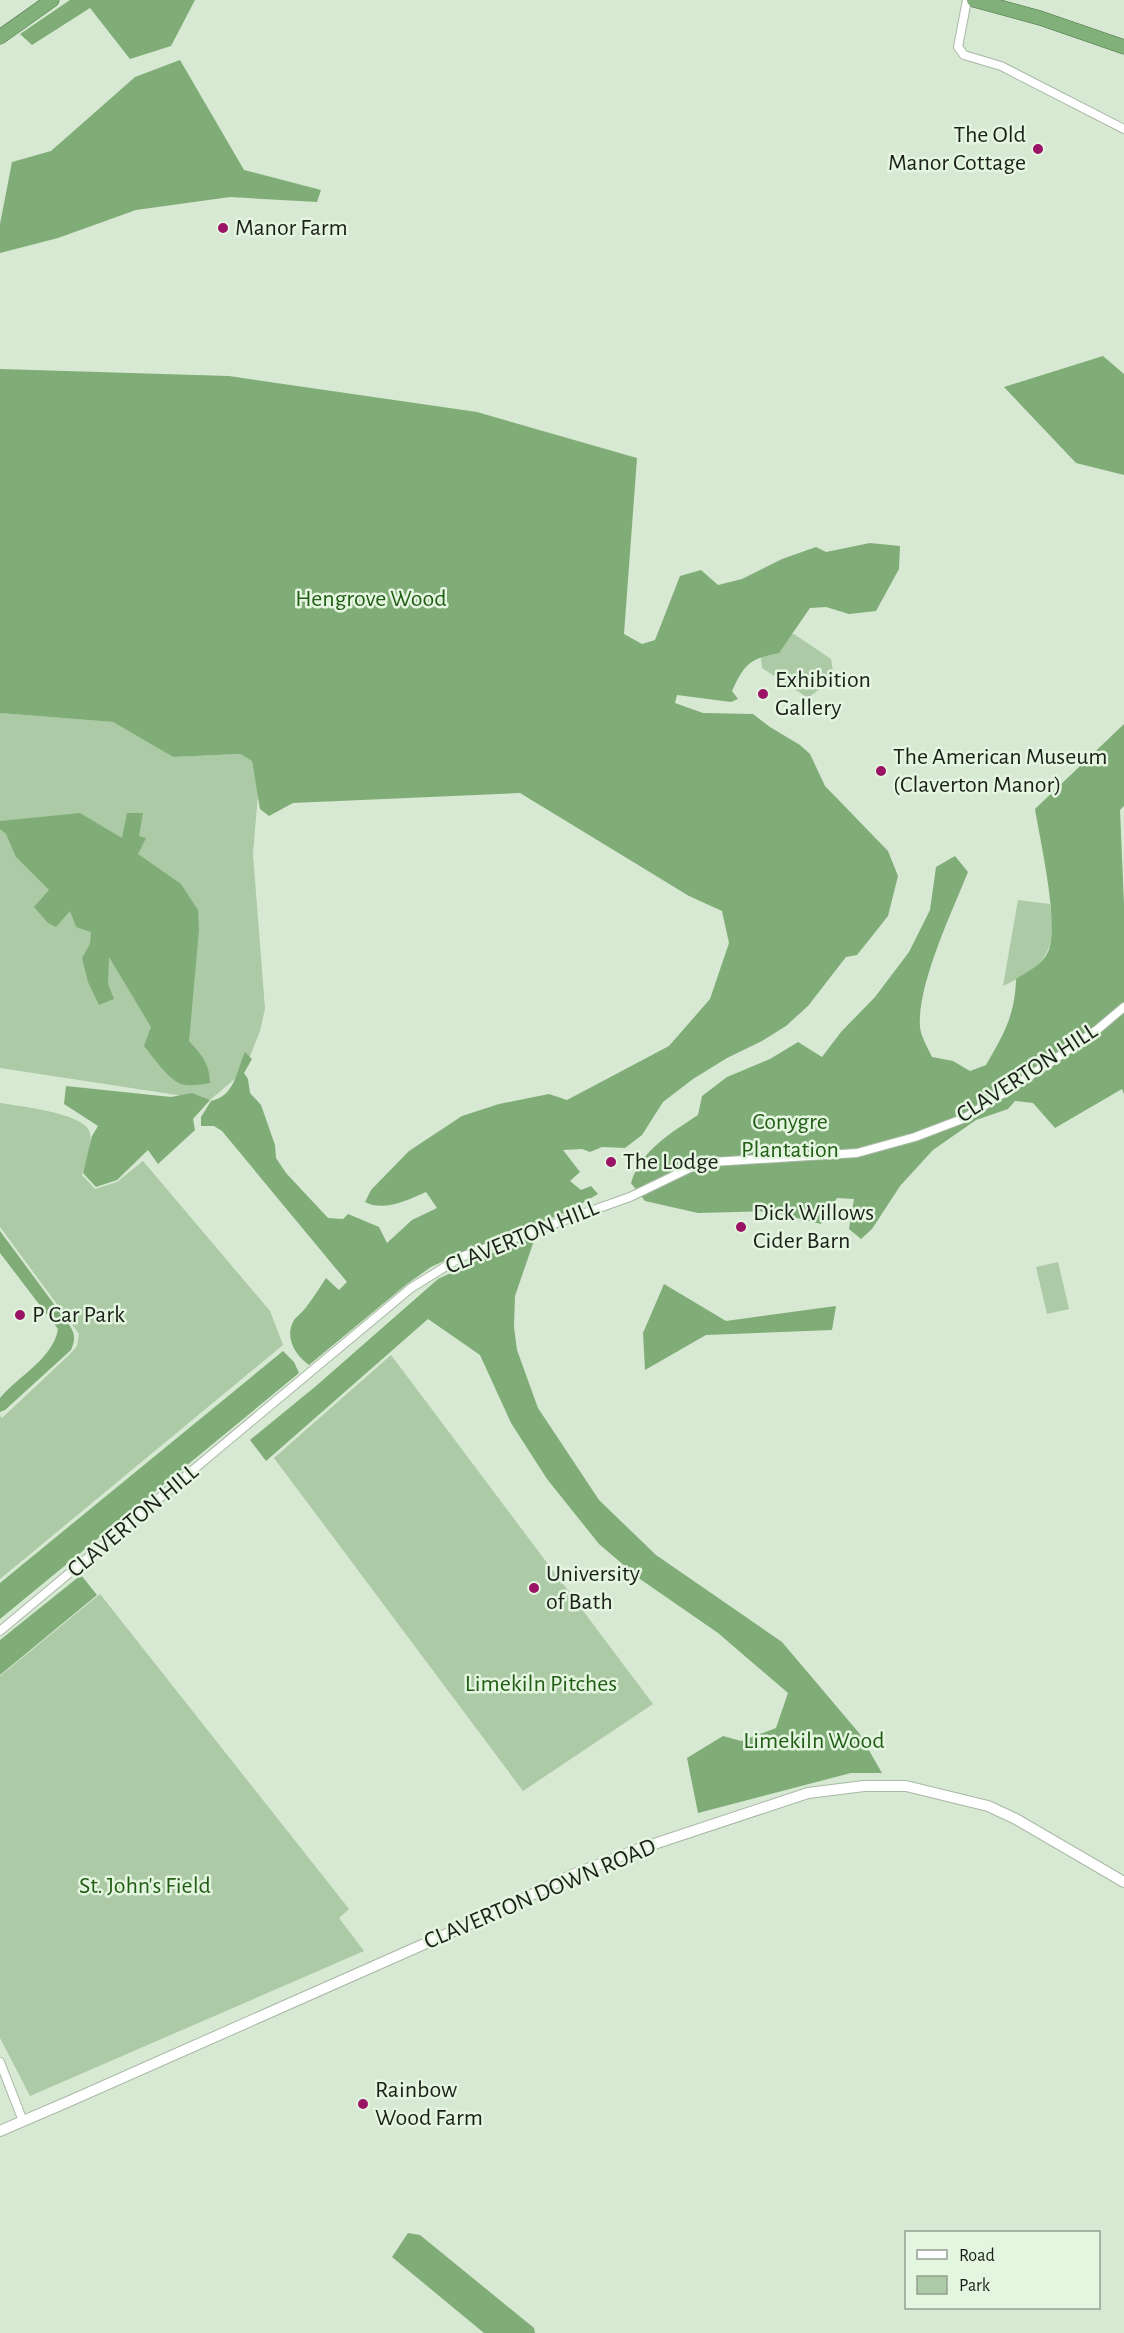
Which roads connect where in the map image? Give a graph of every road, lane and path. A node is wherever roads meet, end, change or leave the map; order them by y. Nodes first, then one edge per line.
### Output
1 (52, 0) edge
2 (967, 0) edge
3 (974, 0) edge
4 (0, 37) edge
5 (1124, 47) edge
6 (1124, 129) edge
7 (1124, 1007) edge
8 (0, 1630) edge
9 (1124, 1882) edge
10 (0, 2062) edge
11 (23, 2121) junction
12 (0, 2131) edge

1 - 4 highway
2 - 6 street
3 - 5 highway
7 - 8 street, CLAVERTON HILL
9 - 11 street, CLAVERTON DOWN ROAD
10 - 11 street
11 - 12 street, CLAVERTON DOWN ROAD

